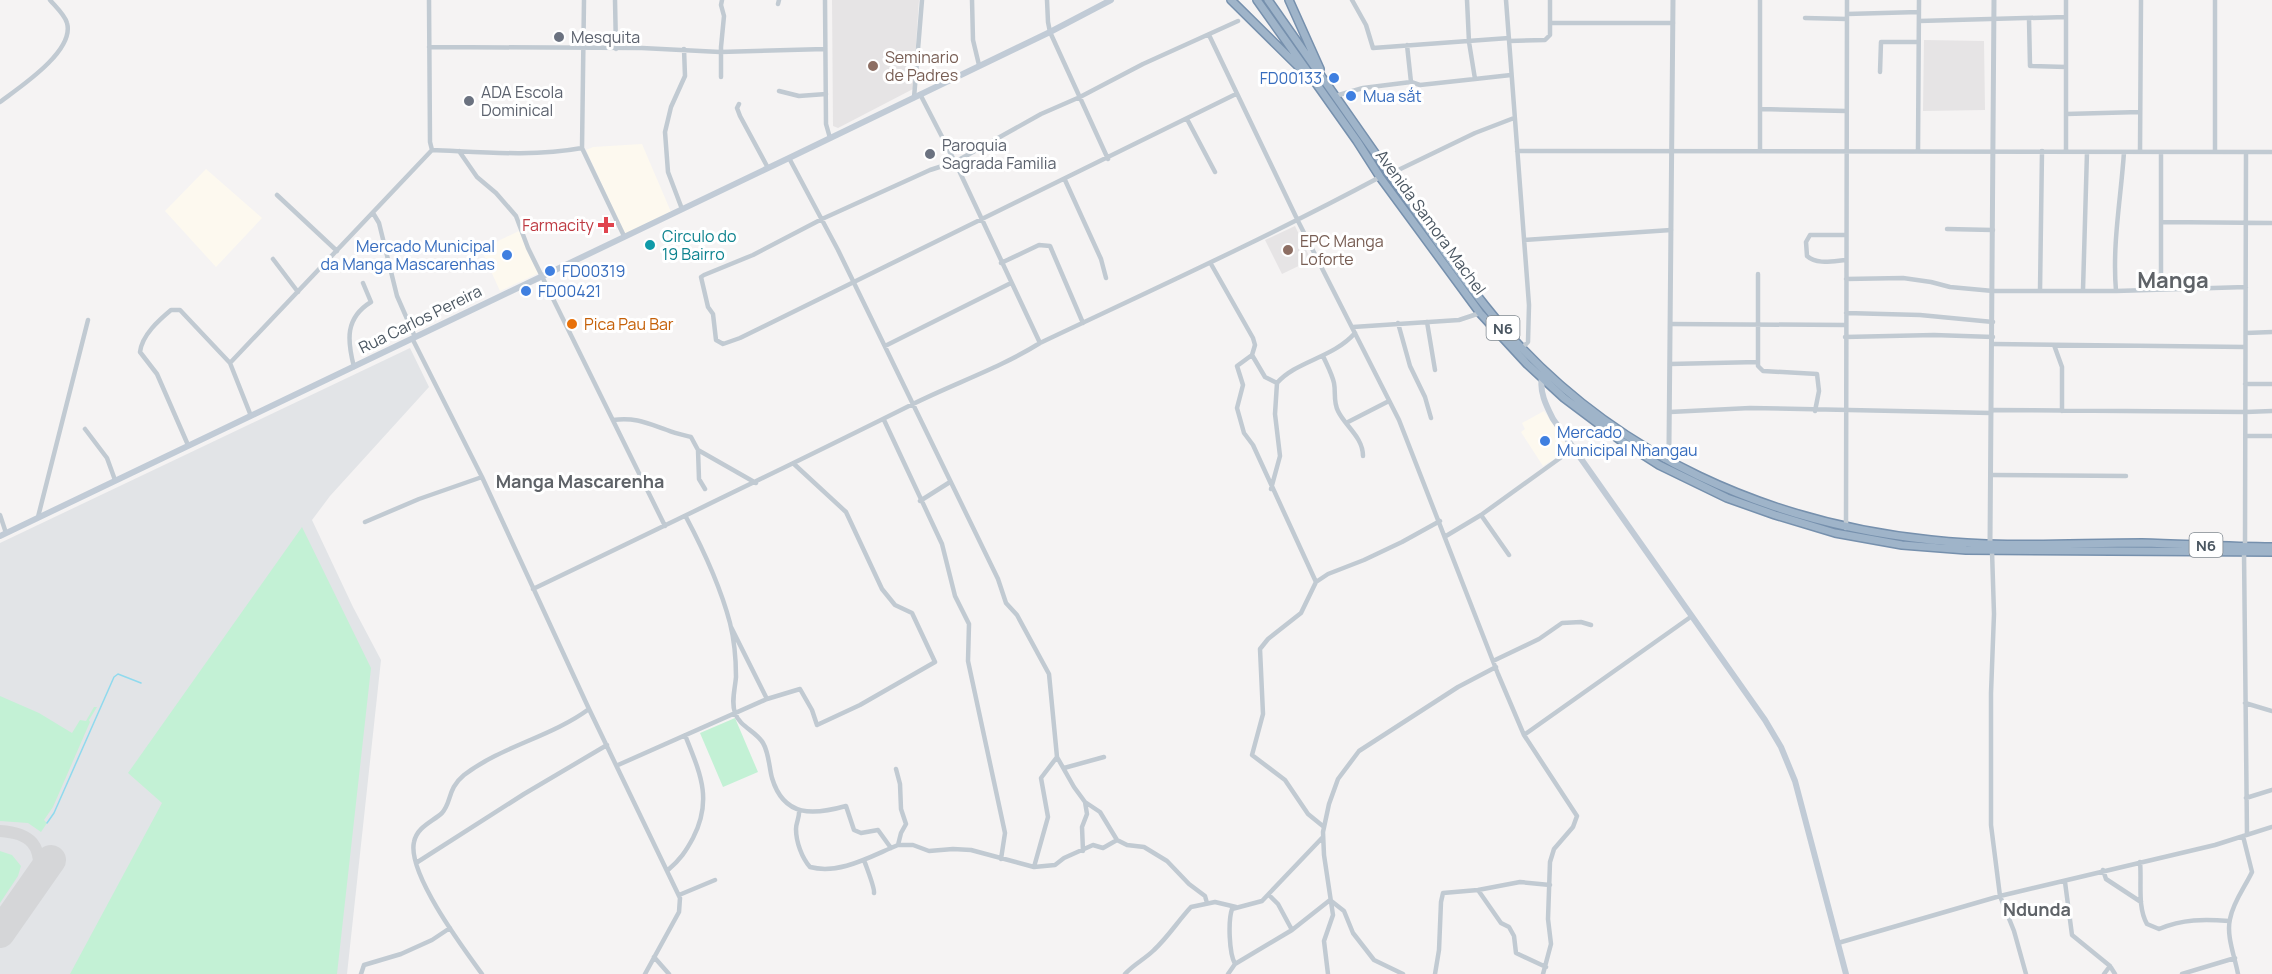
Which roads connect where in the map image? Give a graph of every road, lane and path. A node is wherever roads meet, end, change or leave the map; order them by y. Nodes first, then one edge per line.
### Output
1 (50, 0) edge
2 (429, 0) edge
3 (584, 0) edge
4 (615, 0) edge
5 (722, 0) edge
6 (825, 0) edge
7 (922, 0) edge
8 (972, 0) edge
9 (1047, 0) edge
10 (1111, 0) edge
11 (1231, 0) edge
12 (1257, 0) edge
13 (1268, 0) edge
14 (1289, 0) edge
15 (1352, 0) edge
16 (1467, 0) edge
17 (1506, 0) edge
18 (1550, 0) edge
19 (1673, 0) edge
20 (1760, 0) edge
21 (1847, 0) edge
22 (1919, 0) edge
23 (1994, 0) edge
24 (2066, 0) edge
25 (2141, 0) edge
26 (2215, 0) edge
27 (1919, 12) junction
28 (1847, 16) junction
29 (2066, 17) junction
30 (1805, 18) dead end
31 (2029, 19) junction
32 (1994, 20) junction
33 (1238, 21) dead end
34 (1919, 21) junction
35 (1673, 23) junction
36 (1550, 24) junction
37 (1050, 32) junction
38 (1209, 35) junction
39 (1509, 39) junction
40 (1469, 42) junction
41 (1918, 42) junction
42 (1407, 45) junction
43 (429, 47) junction
44 (582, 49) junction
45 (616, 49) junction
46 (684, 49) junction
47 (825, 49) junction
48 (720, 52) junction
49 (979, 65) junction
50 (2066, 67) junction
51 (1880, 72) dead end
52 (1511, 75) junction
53 (721, 76) dead end
54 (1475, 79) junction
55 (1313, 80) junction
56 (1411, 82) junction
57 (1327, 85) junction
58 (779, 91) dead end
59 (826, 94) junction
60 (1236, 94) junction
61 (917, 96) junction
62 (1335, 96) junction
63 (1080, 97) junction
64 (0, 102) edge
65 (739, 104) dead end
66 (1760, 110) junction
67 (1846, 111) junction
68 (2140, 112) junction
69 (2066, 114) junction
70 (1514, 118) junction
71 (1187, 119) junction
72 (830, 138) junction
73 (582, 148) junction
74 (432, 150) junction
75 (459, 151) junction
76 (1517, 151) junction
77 (1672, 151) junction
78 (1760, 151) junction
79 (1846, 151) junction
80 (1918, 151) junction
81 (1994, 152) junction
82 (2042, 152) junction
83 (2066, 152) junction
84 (2086, 152) junction
85 (2124, 152) junction
86 (2140, 152) junction
87 (2161, 152) junction
88 (2215, 152) junction
89 (2246, 152) junction
90 (2272, 152) edge
91 (789, 158) junction
92 (1108, 159) junction
93 (955, 162) junction
94 (768, 168) junction
95 (1215, 172) dead end
96 (1390, 174) junction
97 (1380, 177) junction
98 (1065, 180) junction
99 (277, 195) dead end
100 (682, 209) junction
101 (373, 213) junction
102 (822, 219) junction
103 (982, 219) junction
104 (1298, 221) junction
105 (2161, 222) junction
106 (2246, 222) junction
107 (2272, 223) edge
108 (1947, 229) dead end
109 (1671, 230) junction
110 (1993, 230) junction
111 (1846, 235) junction
112 (624, 236) junction
113 (1524, 240) junction
114 (337, 251) junction
115 (273, 259) dead end
116 (1846, 260) junction
117 (1001, 263) junction
118 (1211, 264) junction
119 (1758, 274) dead end
120 (542, 276) junction
121 (1106, 278) dead end
122 (1846, 279) junction
123 (854, 282) junction
124 (363, 283) dead end
125 (1011, 283) junction
126 (2246, 287) junction
127 (2161, 289) junction
128 (2083, 290) junction
129 (1993, 291) junction
130 (2040, 291) junction
131 (2116, 291) junction
132 (298, 292) junction
133 (1480, 313) junction
134 (1846, 313) junction
135 (88, 320) dead end
136 (1427, 322) junction
137 (1993, 322) junction
138 (1083, 323) junction
139 (1398, 323) junction
140 (1671, 324) junction
141 (1759, 324) junction
142 (1845, 325) junction
143 (1354, 330) junction
144 (2272, 332) edge
145 (2246, 333) junction
146 (1993, 336) junction
147 (1845, 337) junction
148 (414, 338) junction
149 (1040, 343) junction
150 (1993, 344) junction
151 (885, 345) junction
152 (2054, 345) junction
153 (2245, 347) junction
154 (1522, 348) junction
155 (1252, 355) junction
156 (1323, 356) junction
157 (1758, 362) junction
158 (230, 363) junction
159 (1670, 364) junction
160 (354, 366) junction
161 (1436, 370) dead end
162 (1542, 378) junction
163 (1277, 383) junction
164 (2245, 384) junction
165 (2272, 384) edge
166 (1389, 401) junction
167 (914, 404) junction
168 (1815, 411) junction
169 (1845, 411) junction
170 (2062, 411) junction
171 (2272, 411) edge
172 (1670, 412) junction
173 (1991, 412) junction
174 (2246, 412) junction
175 (251, 416) junction
176 (1431, 418) dead end
177 (613, 420) junction
178 (884, 420) junction
179 (1347, 422) junction
180 (86, 429) dead end
181 (2246, 436) junction
182 (2272, 436) edge
183 (188, 446) junction
184 (1574, 448) junction
185 (698, 450) junction
186 (1363, 456) dead end
187 (1664, 459) junction
188 (794, 464) junction
189 (1991, 475) junction
190 (2126, 476) dead end
191 (482, 477) junction
192 (115, 480) junction
193 (950, 482) junction
194 (756, 483) junction
195 (705, 489) dead end
196 (1271, 489) junction
197 (920, 501) junction
198 (1480, 514) junction
199 (0, 515) edge
200 (38, 517) junction
201 (686, 518) junction
202 (1440, 521) junction
203 (365, 522) dead end
204 (665, 525) junction
205 (1846, 528) junction
206 (3, 534) edge
207 (1446, 536) junction
208 (1991, 547) junction
209 (2272, 547) edge
210 (2103, 548) junction
211 (2245, 549) junction
212 (2272, 552) edge
213 (1509, 555) dead end
214 (1316, 582) junction
215 (533, 589) junction
216 (1692, 616) junction
217 (1591, 625) dead end
218 (730, 626) junction
219 (1495, 664) junction
220 (767, 699) junction
221 (2246, 703) junction
222 (589, 709) junction
223 (2272, 711) edge
224 (735, 712) junction
225 (685, 735) junction
226 (1524, 735) junction
227 (607, 745) junction
228 (1057, 757) junction
229 (1104, 758) dead end
230 (618, 765) junction
231 (1064, 768) junction
232 (896, 769) dead end
233 (2272, 790) edge
234 (2246, 798) junction
235 (1085, 802) junction
236 (799, 810) junction
237 (1324, 826) junction
238 (2272, 827) edge
239 (2245, 836) junction
240 (1322, 838) junction
241 (1117, 840) junction
242 (898, 845) junction
243 (891, 848) junction
244 (1083, 851) junction
245 (1001, 859) junction
246 (864, 860) junction
247 (2140, 862) junction
248 (416, 863) junction
249 (1034, 867) junction
250 (668, 870) junction
251 (2103, 870) junction
252 (715, 880) dead end
253 (2065, 882) junction
254 (1550, 885) junction
255 (1478, 890) junction
256 (874, 893) dead end
257 (679, 895) junction
258 (1269, 895) junction
259 (2000, 896) junction
260 (1330, 900) junction
261 (2142, 902) junction
262 (1207, 903) junction
263 (1236, 907) junction
264 (2229, 921) junction
265 (450, 928) junction
266 (1292, 930) junction
267 (1838, 943) junction
268 (654, 957) junction
269 (2235, 958) junction
270 (1235, 964) junction
271 (2110, 966) junction
272 (1546, 967) junction
273 (361, 974) edge
274 (482, 974) edge
275 (645, 974) edge
276 (669, 974) edge
277 (1125, 974) edge
278 (1228, 974) edge
279 (1329, 974) edge
280 (1403, 974) edge
281 (1435, 974) edge
282 (1543, 974) edge
283 (1846, 974) edge
284 (2026, 974) edge
285 (2104, 974) edge
286 (2115, 974) edge
287 (2182, 974) edge
288 (2238, 974) edge

1 - 64 street
2 - 43 street
3 - 44 street
4 - 45 street
5 - 48 street
6 - 47 street
7 - 61 street
8 - 49 street
9 - 37 street
10 - 37 main road, Rua Carlos Pereira
11 - 55 highway
12 - 55 highway, Avenida Samora Machel / N6
13 - 57 highway, Avenida Samora Machel / N6
14 - 57 highway
15 - 42 street
16 - 40 street
17 - 39 street
18 - 36 street
19 - 35 street
20 - 66 street
21 - 28 street
22 - 27 street
23 - 32 street
24 - 29 street
25 - 68 street
26 - 88 street
27 - 28 street
27 - 34 street
28 - 30 street
28 - 67 street
29 - 31 street
29 - 50 street
31 - 32 street
31 - 50 street
32 - 34 street
32 - 81 street
33 - 38 street
34 - 41 street
35 - 36 street
35 - 77 street
36 - 39 street
37 - 49 main road, Rua Carlos Pereira
37 - 63 street
38 - 60 street
38 - 63 street
39 - 40 street
39 - 52 street
40 - 42 street
40 - 54 street
41 - 51 street
41 - 80 street
42 - 56 street
43 - 44 street
43 - 74 street
44 - 45 street
44 - 73 street
45 - 46 street
46 - 48 street
46 - 100 street
47 - 48 street
47 - 59 street
48 - 53 street
49 - 61 main road, Rua Carlos Pereira
50 - 69 street
52 - 54 street
52 - 70 street
54 - 56 street
55 - 97 highway, Avenida Samora Machel / N6
56 - 62 street
57 - 62 highway, Avenida Samora Machel / N6
58 - 59 street
59 - 72 street
60 - 71 street
60 - 104 street
61 - 72 main road, Rua Carlos Pereira
61 - 93 street
62 - 96 highway, Avenida Samora Machel / N6
63 - 92 street
63 - 93 street
65 - 94 street
66 - 67 street
66 - 78 street
67 - 79 street
68 - 69 street
68 - 86 street
69 - 83 street
70 - 76 street
70 - 96 street
71 - 92 street
71 - 95 street
72 - 91 main road, Rua Carlos Pereira
73 - 75 street
73 - 112 street
74 - 75 street
74 - 101 street
75 - 120 street
76 - 77 street
76 - 113 street
77 - 78 street
77 - 109 street
78 - 79 street
79 - 80 street
79 - 111 street
80 - 81 street
81 - 82 street
81 - 110 street
82 - 83 street
82 - 130 street
83 - 84 street
84 - 85 street
84 - 128 street
85 - 86 street
85 - 131 street
86 - 87 street
87 - 88 street
87 - 105 street
88 - 89 street
89 - 90 street
89 - 106 street
91 - 94 main road, Rua Carlos Pereira
91 - 102 street
92 - 98 street
93 - 102 street
93 - 103 street
94 - 100 main road, Rua Carlos Pereira
96 - 154 highway, Avenida Samora Machel / N6
97 - 104 street
97 - 133 highway, Avenida Samora Machel / N6
98 - 103 street
98 - 121 street
99 - 114 street
100 - 112 main road, Rua Carlos Pereira
101 - 114 street
101 - 148 street
102 - 123 street
102 - 123 street
103 - 117 street
103 - 123 street
104 - 118 street
104 - 143 street
105 - 106 street
105 - 127 street
106 - 107 street
106 - 126 street
108 - 110 street
109 - 113 street
109 - 140 street
110 - 129 street
111 - 116 street
111 - 116 street
112 - 120 main road, Rua Carlos Pereira
113 - 154 street
114 - 132 street
115 - 132 street
116 - 122 street
117 - 125 street
117 - 138 street
118 - 138 street
118 - 155 street
119 - 141 street
120 - 148 main road, Rua Carlos Pereira
120 - 177 street
122 - 129 street
122 - 134 street
123 - 151 street
124 - 160 street
125 - 149 street
125 - 151 street
126 - 127 street
126 - 145 street
127 - 131 street
128 - 130 street
128 - 131 street
129 - 130 street
129 - 137 street
132 - 158 street
133 - 136 street
133 - 162 highway, Avenida Samora Machel / N6
134 - 137 street
134 - 142 street
135 - 200 street
136 - 139 street
136 - 161 street
137 - 146 street
138 - 149 street
139 - 143 street
139 - 176 street
140 - 141 street
140 - 159 street
141 - 142 street
141 - 157 street
142 - 147 street
143 - 156 street
143 - 166 street
144 - 145 street
145 - 153 street
146 - 147 street
146 - 150 street
147 - 169 street
148 - 160 main road, Rua Carlos Pereira
148 - 191 street
149 - 167 street
150 - 152 street
150 - 173 street
151 - 167 street
152 - 153 street
152 - 170 street
153 - 164 street
154 - 187 highway, Avenida Samora Machel / N6
155 - 163 street
155 - 196 street
156 - 163 street
156 - 179 street
157 - 159 street
157 - 168 street
158 - 175 street
158 - 183 street
159 - 172 street
160 - 175 main road, Rua Carlos Pereira
162 - 184 main road
162 - 208 highway, Avenida Samora Machel / N6
163 - 196 street
164 - 165 street
164 - 174 street
166 - 179 street
166 - 202 street
167 - 178 street
167 - 193 street
168 - 169 street
168 - 172 street
169 - 173 street
169 - 205 street
170 - 173 street
170 - 174 street
171 - 174 street
172 - 187 street
173 - 189 street
174 - 181 street
175 - 183 main road, Rua Carlos Pereira
177 - 185 street
177 - 204 street
178 - 188 street
178 - 197 street
179 - 186 street
180 - 192 street
181 - 182 street
181 - 211 street
183 - 192 main road, Rua Carlos Pereira
184 - 198 street
184 - 216 main road
185 - 194 street
185 - 195 street
187 - 205 highway, Avenida Samora Machel / N6
188 - 194 street
188 - 220 street
189 - 190 street
189 - 208 street
191 - 203 street
191 - 215 street
192 - 200 main road, Rua Carlos Pereira
193 - 197 street
193 - 228 street
194 - 201 street
196 - 214 street
197 - 245 street
198 - 207 street
198 - 213 street
199 - 206 street
200 - 206 main road, Rua Carlos Pereira
201 - 204 street
201 - 218 street
202 - 207 street
202 - 214 street
204 - 215 street
205 - 208 highway, N6
207 - 219 street
208 - 210 highway, N6
208 - 210 highway, Avenida Samora Machel / N6
208 - 259 street
209 - 211 highway, N6
210 - 211 highway, N6
211 - 212 highway, N6
211 - 221 street
214 - 237 street
215 - 222 street
216 - 226 street
216 - 267 main road
217 - 219 street
218 - 220 street
218 - 224 street
219 - 226 street
219 - 237 street
220 - 224 street
221 - 223 street
221 - 234 street
222 - 227 street
222 - 248 street
224 - 225 street
224 - 236 street
225 - 230 street
225 - 250 street
226 - 254 street
227 - 230 street
227 - 248 street
228 - 231 street
228 - 249 street
229 - 231 street
230 - 250 street
231 - 235 street
232 - 242 street
233 - 234 street
234 - 239 street
235 - 241 street
235 - 244 street
236 - 243 street
236 - 246 street
237 - 240 street
238 - 239 street
239 - 247 street
239 - 264 street
240 - 258 street
240 - 260 street
241 - 244 street
241 - 262 street
242 - 243 street
242 - 245 street
243 - 246 street
244 - 249 street
245 - 249 street
246 - 256 street
247 - 251 street
247 - 261 street
248 - 265 street
250 - 257 street
251 - 253 street
251 - 261 street
252 - 257 street
253 - 259 street
253 - 271 street
254 - 255 street
254 - 272 street
255 - 272 street
255 - 281 street
257 - 268 street
258 - 263 street
258 - 266 street
259 - 267 street
259 - 284 street
260 - 266 street
260 - 279 street
260 - 280 street
261 - 264 street
262 - 263 street
262 - 277 street
263 - 270 street
264 - 269 street
265 - 273 street
265 - 274 street
266 - 270 street
267 - 283 main road
268 - 275 street
268 - 276 street
269 - 287 street
269 - 288 street
270 - 278 street
271 - 285 street
271 - 286 street
272 - 282 street

